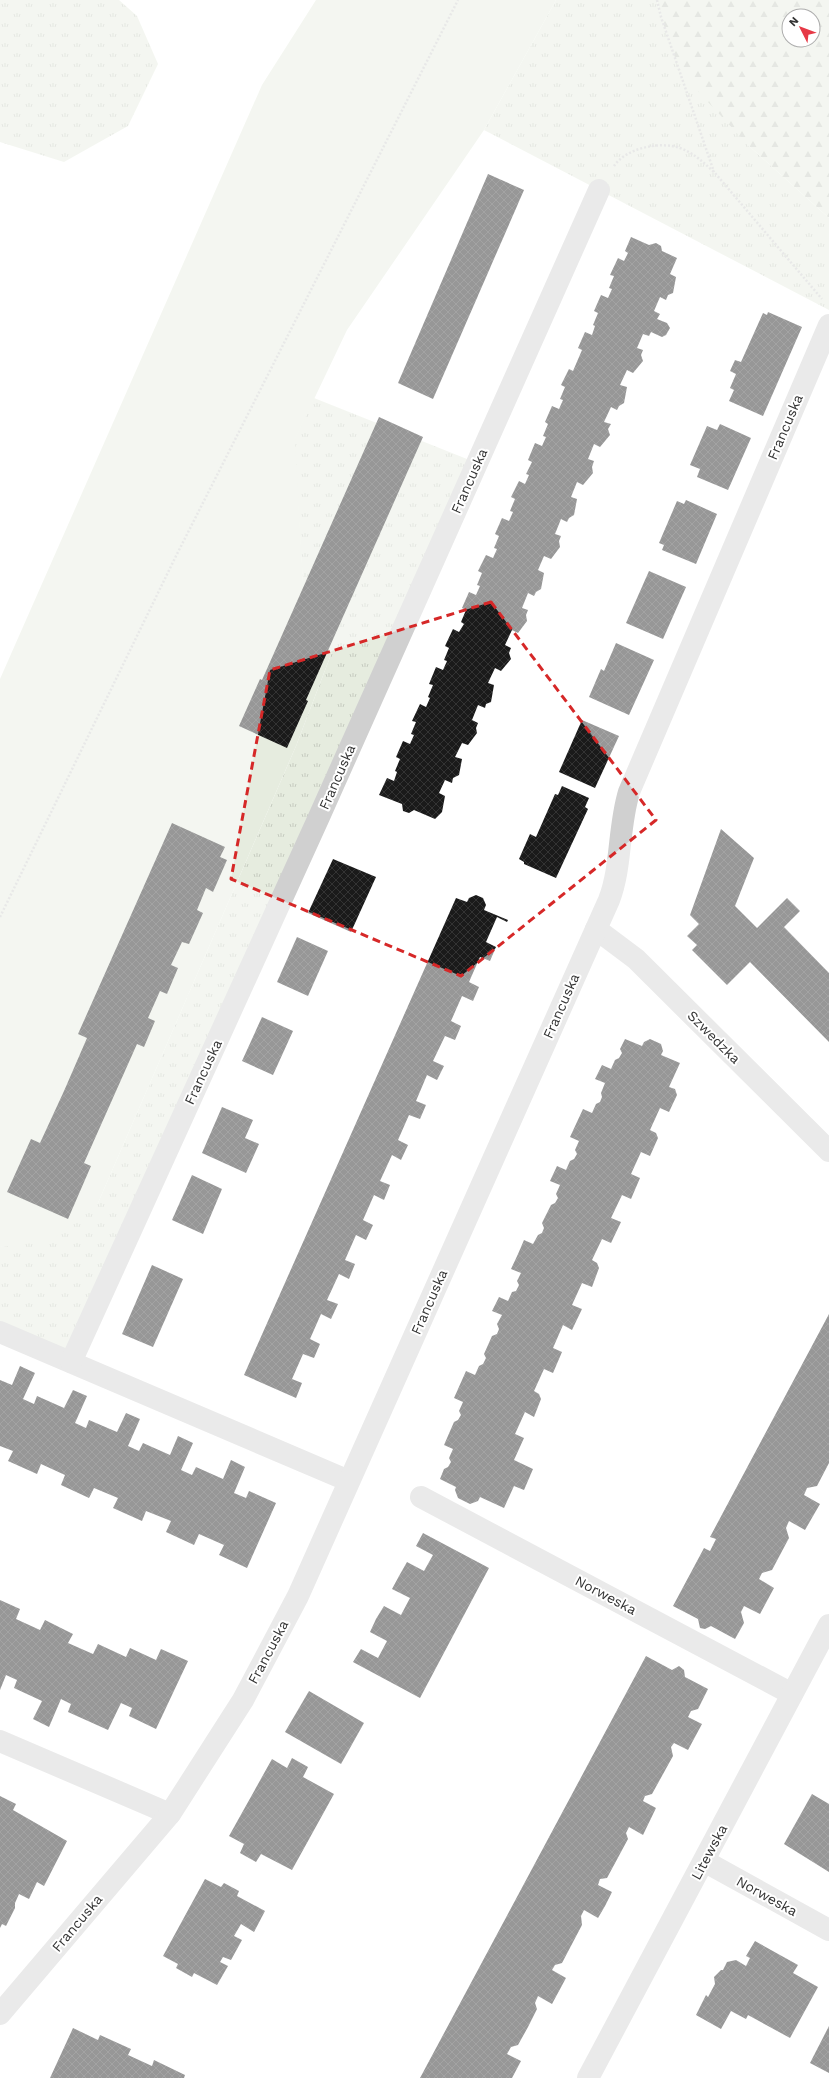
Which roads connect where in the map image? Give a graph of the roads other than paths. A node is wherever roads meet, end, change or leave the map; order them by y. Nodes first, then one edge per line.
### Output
1 (599, 190) road end
2 (829, 325) edge
3 (596, 928) junction
4 (829, 1151) edge
5 (0, 1332) edge
6 (71, 1362) junction
7 (349, 1481) junction
8 (421, 1497) dead end
9 (829, 1625) edge
10 (792, 1694) junction
11 (0, 1741) edge
12 (170, 1814) junction
13 (704, 1861) junction
14 (829, 1930) edge
15 (0, 2014) edge
16 (588, 2078) edge

1 - 6 street, Francuska
2 - 3 street, Francuska
3 - 4 street, Szwedzka
3 - 7 street, Francuska
5 - 6 street
6 - 7 street
7 - 12 street, Francuska
8 - 10 street, Norweska
9 - 10 street, Litewska
10 - 13 street, Litewska
11 - 12 street
12 - 15 street, Francuska
13 - 14 street, Norweska
13 - 16 street, Litewska

